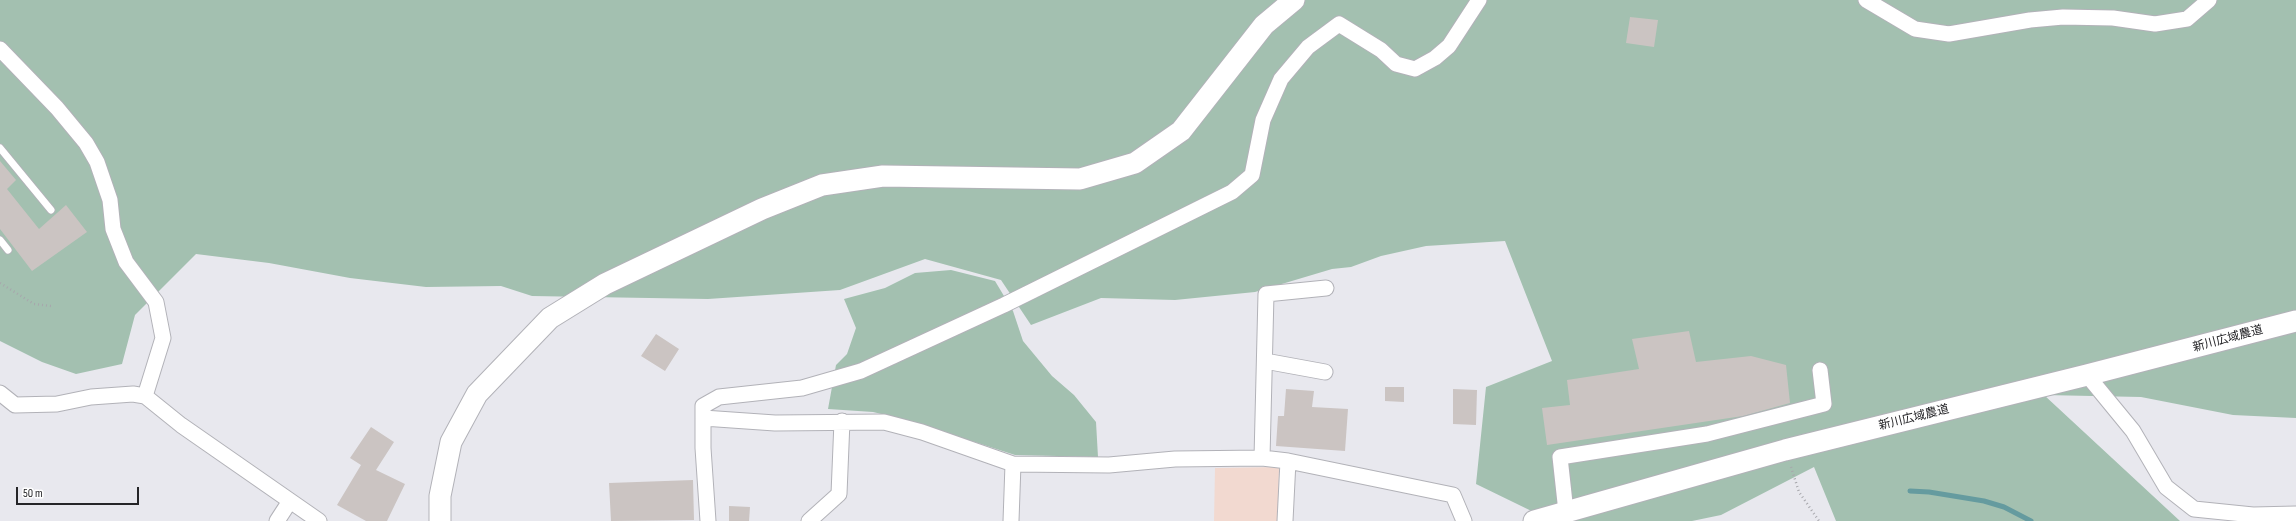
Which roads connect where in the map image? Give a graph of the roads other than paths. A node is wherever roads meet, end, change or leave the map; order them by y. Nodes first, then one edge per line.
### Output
1 (1294, 0) edge
2 (1479, 0) edge
3 (1866, 0) edge
4 (2209, 0) edge
5 (0, 50) edge
6 (0, 148) edge
7 (50, 210) dead end
8 (0, 240) edge
9 (8, 250) dead end
10 (1326, 288) dead end
11 (2296, 321) edge
12 (1265, 362) junction
13 (1820, 370) dead end
14 (1325, 372) dead end
15 (2087, 375) junction
16 (0, 393) edge
17 (145, 396) junction
18 (702, 418) junction
19 (842, 421) junction
20 (1262, 458) junction
21 (1288, 461) junction
22 (1013, 464) junction
23 (290, 500) junction
24 (1566, 512) junction
25 (2296, 514) edge
26 (277, 521) edge
27 (319, 521) edge
28 (440, 521) edge
29 (708, 521) edge
30 (809, 521) edge
31 (1011, 521) edge
32 (1286, 521) edge
33 (1464, 521) edge
34 (1534, 521) edge

1 - 28 street
2 - 18 street
3 - 4 street
5 - 17 street
6 - 7 lane
8 - 9 lane
10 - 12 street
11 - 15 street, 新川広域農道
12 - 14 street
12 - 20 street
13 - 24 street
15 - 24 street, 新川広域農道
15 - 25 street
16 - 17 street
17 - 23 street
18 - 19 street
18 - 29 street
19 - 22 street
19 - 30 street
20 - 21 street
20 - 22 street
21 - 32 street
21 - 33 street
22 - 31 street
23 - 26 street
23 - 27 street
24 - 34 street, 新川広域農道

